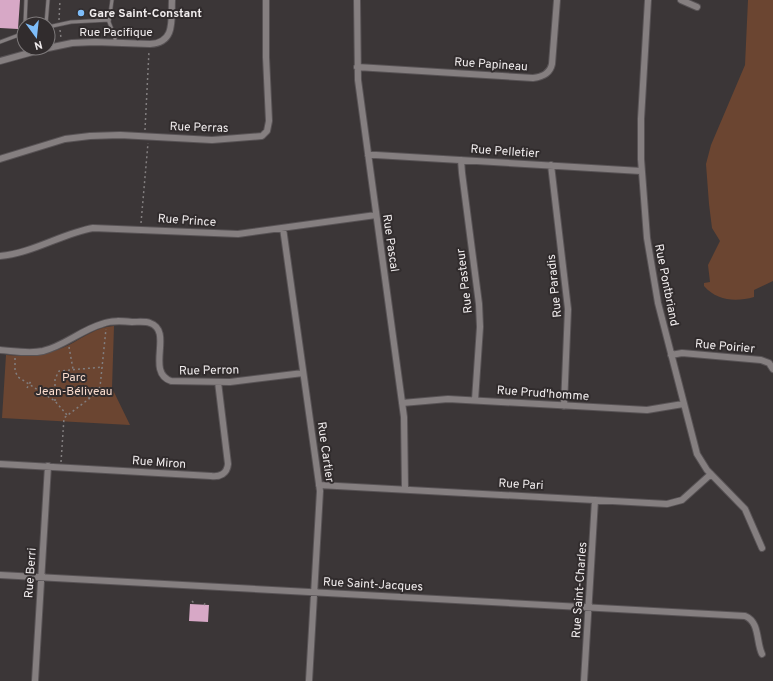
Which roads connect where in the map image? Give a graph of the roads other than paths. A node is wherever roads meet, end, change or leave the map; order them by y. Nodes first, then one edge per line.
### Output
1 (26, 0) edge
2 (48, 0) edge
3 (112, 0) edge
4 (172, 0) edge
5 (266, 0) edge
6 (357, 0) edge
7 (557, 0) edge
8 (648, 0) edge
9 (681, 0) edge
10 (697, 7) dead end
11 (25, 16) edge
12 (47, 16) edge
13 (109, 20) junction
14 (56, 25) edge
15 (16, 36) edge
16 (0, 42) edge
17 (115, 42) junction
18 (56, 47) edge
19 (18, 56) edge
20 (0, 61) edge
21 (357, 67) junction
22 (368, 156) junction
23 (0, 159) edge
24 (461, 160) junction
25 (551, 165) junction
26 (641, 171) junction
27 (376, 215) junction
28 (283, 228) junction
29 (0, 256) edge
30 (0, 350) edge
31 (671, 355) junction
32 (773, 369) edge
33 (303, 373) junction
34 (218, 382) junction
35 (475, 400) junction
36 (402, 403) junction
37 (683, 404) junction
38 (564, 406) junction
39 (0, 464) edge
40 (48, 466) junction
41 (711, 474) junction
42 (319, 485) junction
43 (405, 489) junction
44 (595, 500) junction
45 (762, 548) dead end
46 (0, 575) edge
47 (41, 577) junction
48 (314, 591) junction
49 (588, 607) junction
50 (762, 654) dead end
51 (35, 681) edge
52 (309, 681) edge
53 (584, 681) edge

1 - 11 lane
2 - 12 lane
3 - 13 lane
4 - 17 street, Rue Pacifique
5 - 23 street, Rue Perras
6 - 21 street, Rue Pascal
7 - 21 street, Rue Papineau
8 - 26 street, Rue Pontbriand
9 - 10 street
13 - 14 lane
13 - 17 lane
15 - 16 lane
17 - 18 street, Rue Pacifique
19 - 20 street, Rue Pacifique
21 - 22 street, Rue Pascal
22 - 24 street, Rue Pelletier
22 - 27 street, Rue Pascal
24 - 25 street, Rue Pelletier
24 - 35 street, Rue Pasteur
25 - 26 street, Rue Pelletier
25 - 38 street, Rue Paradis
26 - 31 street, Rue Pontbriand
27 - 28 street, Rue Prince
27 - 36 street, Rue Pascal
28 - 29 street, Rue Prince
28 - 33 street, Rue Cartier
30 - 34 street, Rue Perron
31 - 32 street, Rue Poirier
31 - 37 street, Rue Pontbriand
33 - 34 street, Rue Perron
33 - 42 street, Rue Cartier
34 - 40 street, Rue Miron
35 - 36 street, Rue Prud'homme
35 - 38 street, Rue Prud'homme
36 - 43 street, Rue Pascal
37 - 38 street, Rue Prud'homme
37 - 41 street, Rue Pontbriand
39 - 40 street, Rue Miron
40 - 47 street, Rue Berri
41 - 44 street, Rue Pari
41 - 45 street, Rue Pontbriand
42 - 43 street, Rue Pari
42 - 48 street, Rue Cartier
43 - 44 street, Rue Pari
44 - 49 street, Rue Saint-Charles
46 - 47 street, Rue Saint-Jacques
47 - 48 street, Rue Saint-Jacques
47 - 51 street, Rue Berri
48 - 49 street, Rue Saint-Jacques
48 - 52 street, Rue Cartier
49 - 50 street, Rue Saint-Jacques
49 - 53 street, Rue Saint-Charles

